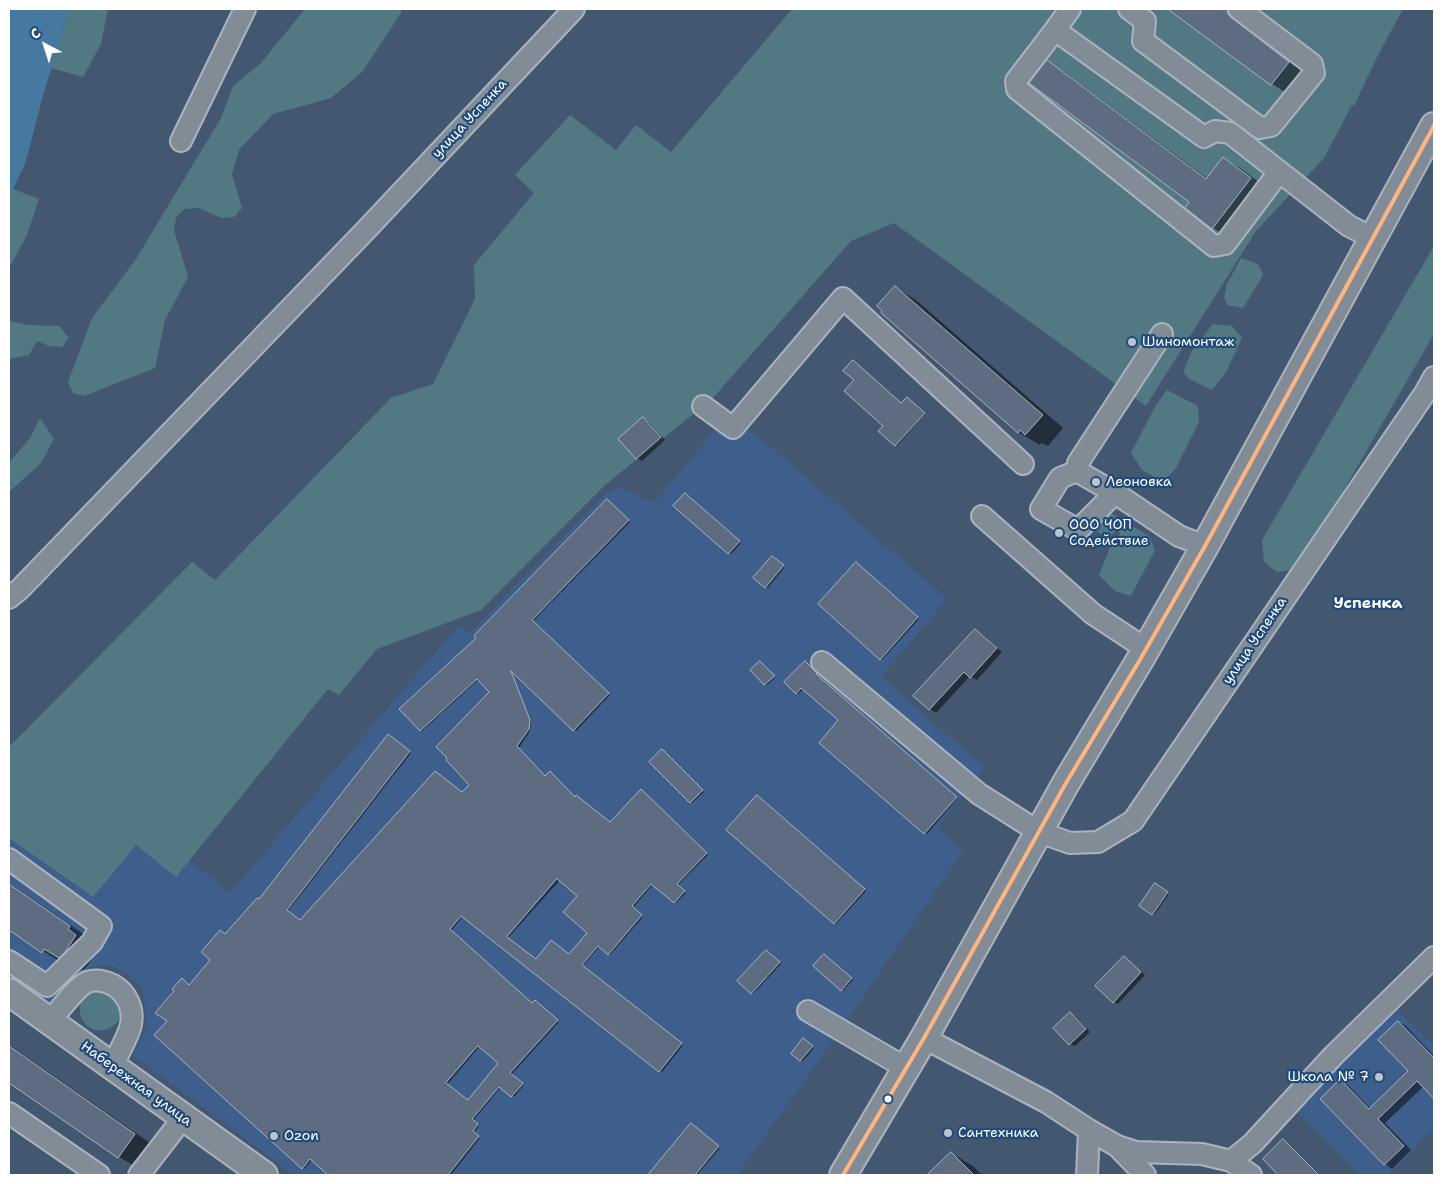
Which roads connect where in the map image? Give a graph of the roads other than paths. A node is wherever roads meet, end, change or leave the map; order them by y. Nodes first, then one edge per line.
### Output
1 (245, 9) edge
2 (574, 9) edge
3 (1070, 9) edge
4 (1129, 9) edge
5 (1239, 9) edge
6 (1055, 30) junction
7 (1434, 126) edge
8 (181, 141) dead end
9 (1279, 172) junction
10 (1373, 238) junction
11 (1162, 334) dead end
12 (1434, 377) edge
13 (703, 406) dead end
14 (1023, 464) dead end
15 (1077, 471) junction
16 (1115, 493) junction
17 (982, 516) dead end
18 (1205, 546) junction
19 (9, 598) edge
20 (1146, 649) junction
21 (822, 662) dead end
22 (1039, 832) junction
23 (9, 859) edge
24 (1434, 957) edge
25 (9, 961) edge
26 (46, 986) junction
27 (9, 992) edge
28 (68, 1001) junction
29 (808, 1011) dead end
30 (50, 1021) junction
31 (924, 1038) junction
32 (112, 1067) junction
33 (906, 1068) junction
34 (9, 1113) edge
35 (183, 1118) junction
36 (1089, 1130) junction
37 (1117, 1146) junction
38 (1231, 1161) junction
39 (99, 1175) edge
40 (139, 1175) edge
41 (264, 1175) edge
42 (844, 1175) edge
43 (1088, 1175) edge
44 (1144, 1175) edge
45 (1251, 1175) edge

1 - 8 street
2 - 19 street, улица Успенка
3 - 6 street
4 - 5 street
6 - 9 street
6 - 9 street
7 - 10 main road
9 - 10 street
10 - 18 main road
11 - 15 street
12 - 22 street, улица Успенка
13 - 14 street
15 - 16 street
15 - 16 street
16 - 18 street
17 - 20 street
18 - 20 main road
20 - 22 main road
21 - 22 street, улица Успенка
22 - 31 main road
23 - 26 street
24 - 38 street
25 - 26 street
26 - 28 street
27 - 30 main road, Набережная улица
28 - 30 street
28 - 32 street
29 - 33 street
30 - 32 main road, Набережная улица
31 - 33 main road
31 - 36 street
32 - 35 main road, Набережная улица
33 - 42 main road
34 - 39 street
35 - 40 street
35 - 41 main road, Набережная улица
36 - 37 street
36 - 43 street
37 - 38 street
37 - 44 street
38 - 45 street

